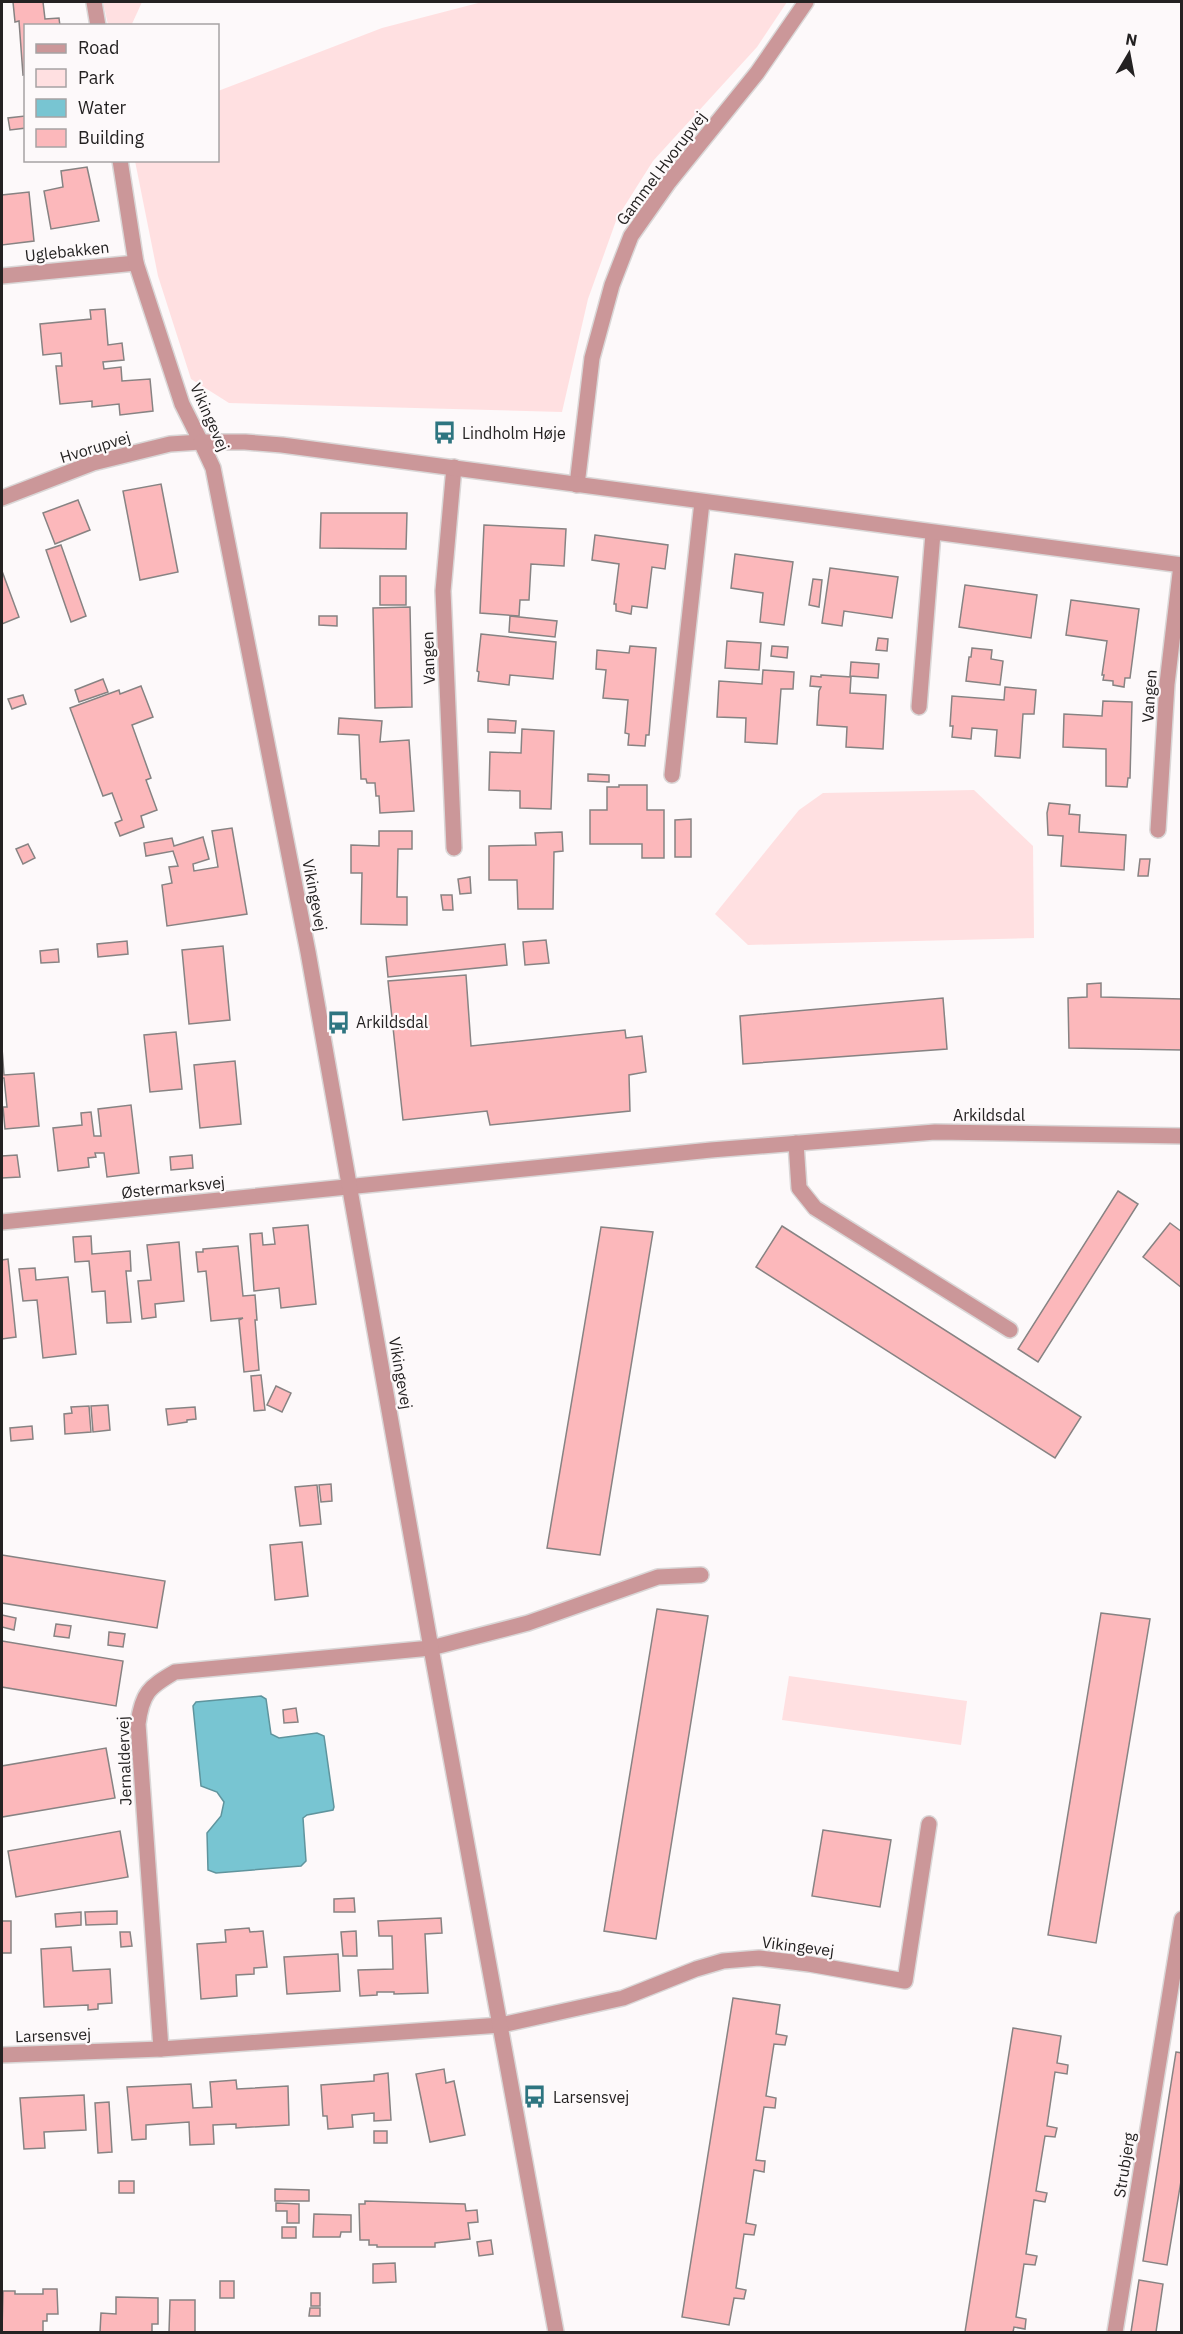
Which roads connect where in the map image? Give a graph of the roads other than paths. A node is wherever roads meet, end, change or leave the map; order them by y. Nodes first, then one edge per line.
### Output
1 (94, 2) edge
2 (806, 2) edge
3 (98, 24) edge
4 (120, 162) edge
5 (136, 263) junction
6 (2, 276) edge
7 (201, 442) junction
8 (454, 467) junction
9 (577, 485) junction
10 (2, 498) edge
11 (702, 502) junction
12 (933, 532) junction
13 (1181, 565) edge
14 (919, 707) dead end
15 (672, 775) dead end
16 (1158, 830) dead end
17 (454, 848) dead end
18 (1182, 1136) edge
19 (796, 1143) junction
20 (348, 1188) junction
21 (2, 1222) edge
22 (1010, 1330) dead end
23 (701, 1575) dead end
24 (431, 1648) junction
25 (929, 1824) dead end
26 (1182, 1918) edge
27 (1175, 2005) edge
28 (501, 2025) junction
29 (161, 2049) junction
30 (2, 2055) edge
31 (556, 2332) edge
32 (1115, 2332) edge

1 - 3 street
2 - 9 street, Gammel Hvorupvej
4 - 5 street, Vikingevej
5 - 6 street, Uglebakken
5 - 7 street, Vikingevej
7 - 8 street, Vangen
7 - 10 street, Hvorupvej
7 - 20 street, Vikingevej
8 - 9 street, Vangen
8 - 17 street, Vangen
9 - 11 street, Vangen
11 - 12 street, Vangen
11 - 15 street
12 - 13 street, Vangen
12 - 14 street
13 - 16 street, Vangen
18 - 19 street, Arkildsdal
19 - 20 street, Arkildsdal
19 - 22 street
20 - 21 street, Østermarksvej
20 - 24 street, Vikingevej
23 - 24 street
24 - 28 street, Vikingevej
24 - 29 street, Jernaldervej
25 - 28 street, Vikingevej
26 - 27 street, Strubjerg
27 - 32 street, Strubjerg
28 - 29 street, Larsensvej
28 - 31 street, Vikingevej
29 - 30 street, Larsensvej

